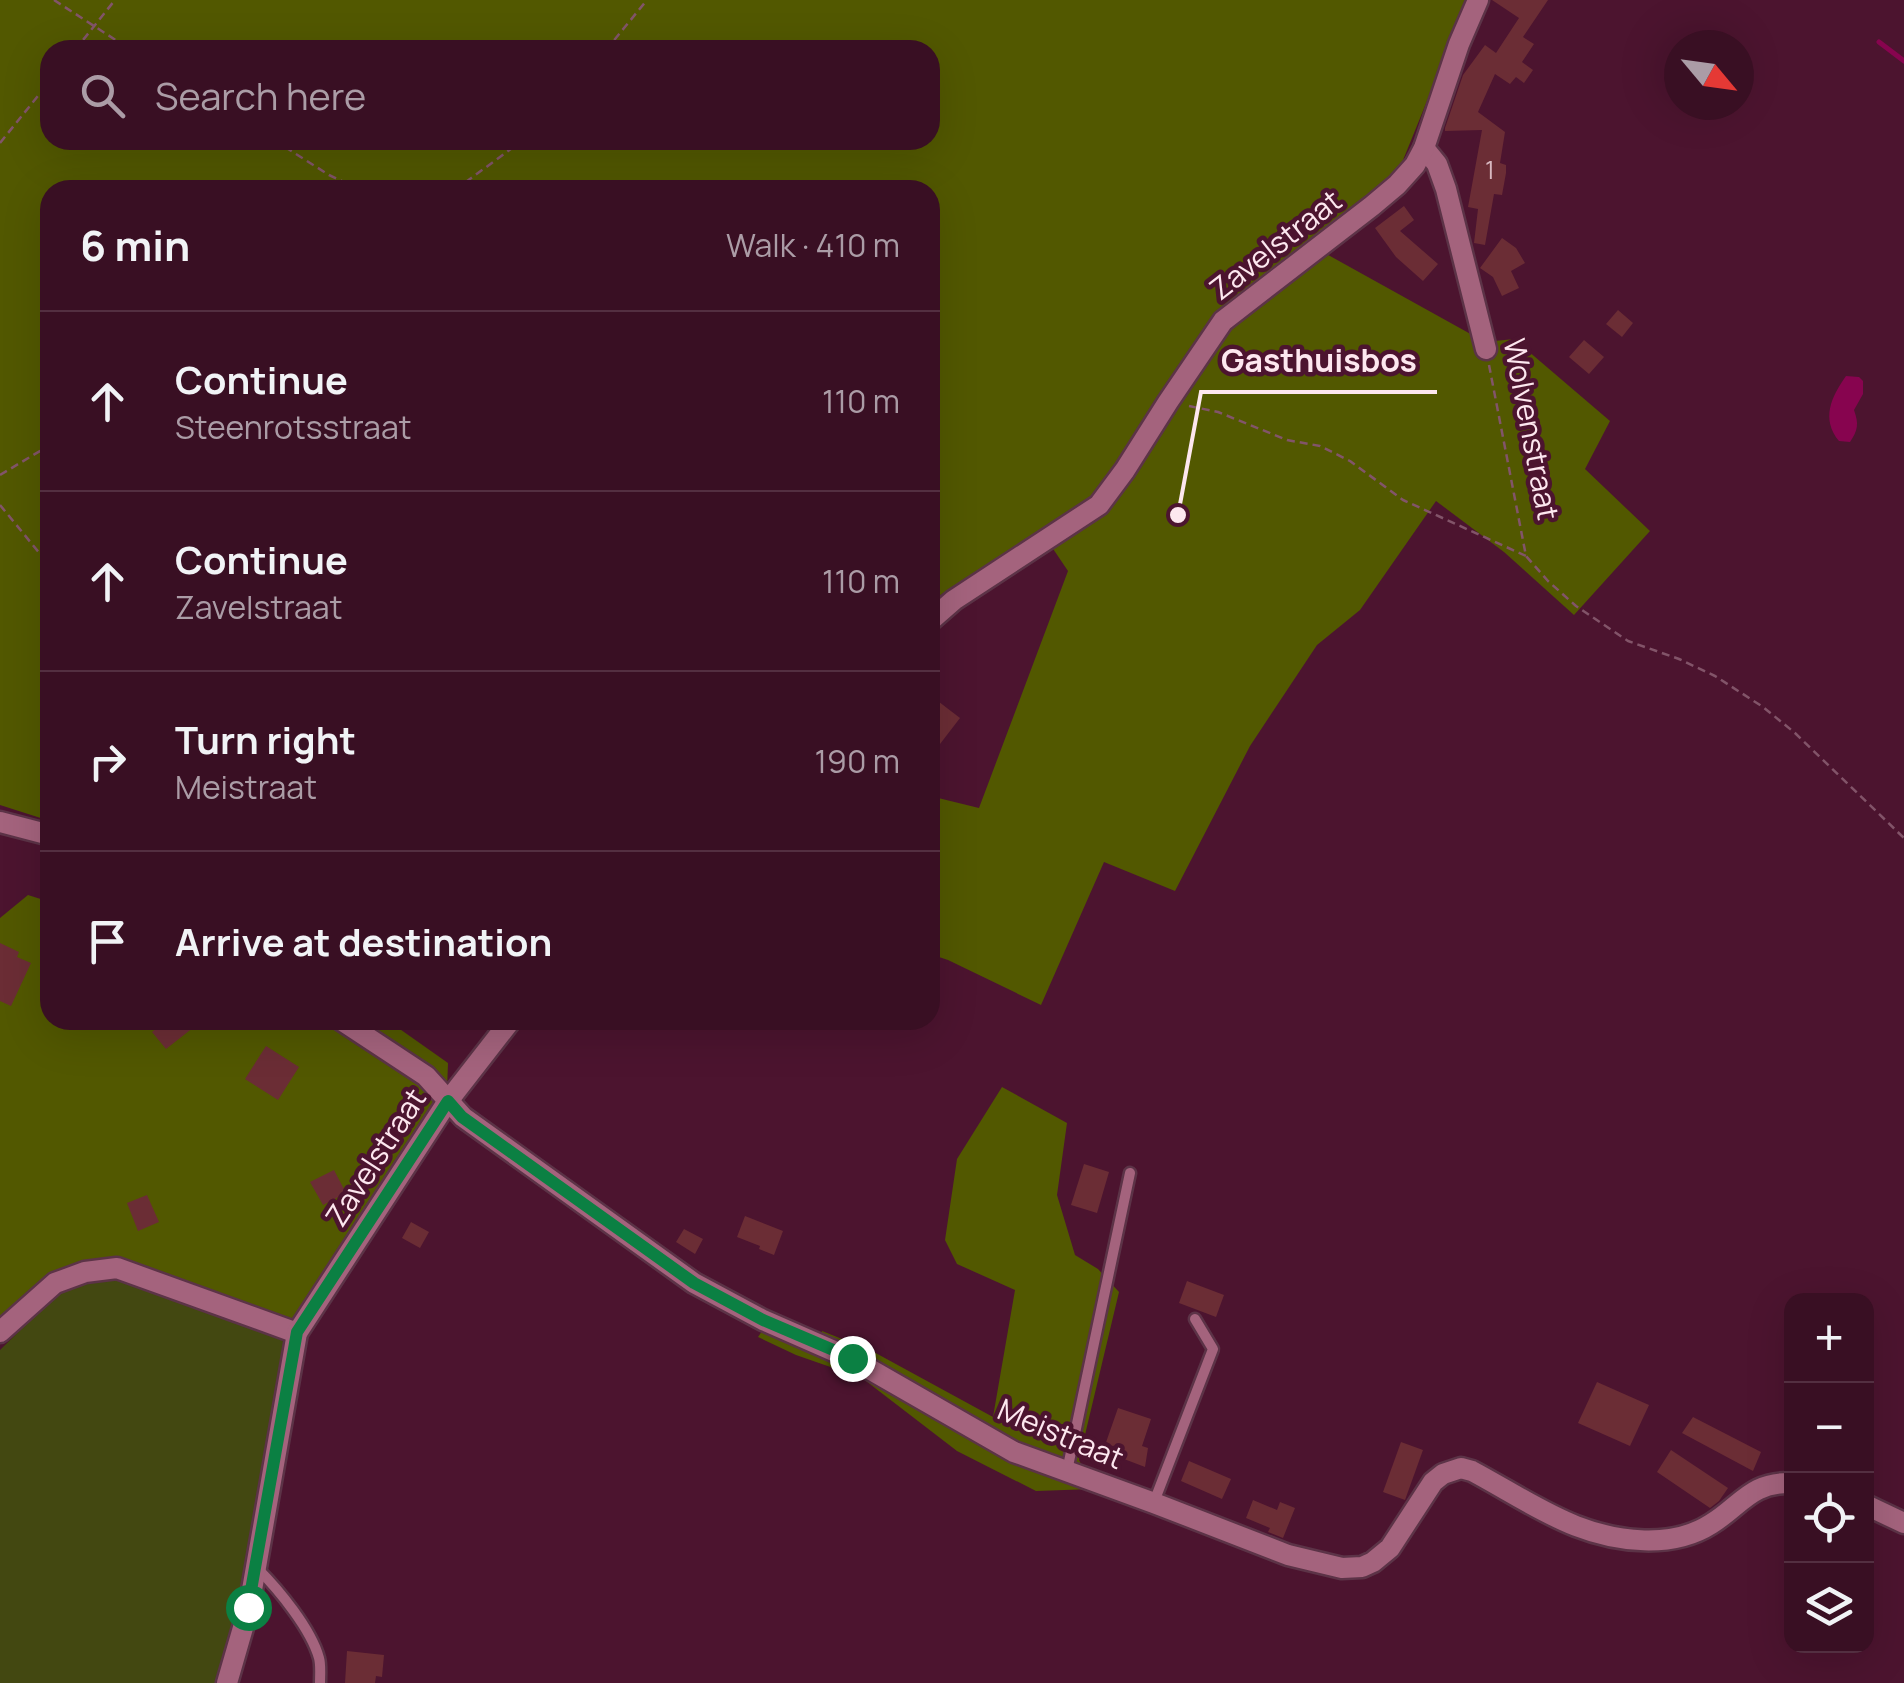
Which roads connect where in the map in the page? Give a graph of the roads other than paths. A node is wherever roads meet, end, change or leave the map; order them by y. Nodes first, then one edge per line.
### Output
1 (1478, 0) edge
2 (1424, 148) junction
3 (1486, 349) road end
4 (940, 614) edge
5 (0, 822) edge
6 (40, 832) edge
7 (356, 1030) edge
8 (503, 1030) edge
9 (448, 1101) junction
10 (1130, 1172) dead end
11 (1195, 1319) dead end
12 (0, 1332) edge
13 (297, 1332) junction
14 (1067, 1471) junction
15 (1784, 1483) edge
16 (1154, 1503) junction
17 (1874, 1509) edge
18 (1904, 1524) edge
19 (255, 1567) junction
20 (227, 1683) edge
21 (320, 1683) edge

1 - 2 street, Zavelstraat
2 - 3 street, Wolvenstraat
2 - 4 street, Zavelstraat
5 - 6 street
7 - 9 street, Meistraat
8 - 9 street, Zavelstraat
9 - 13 street, Zavelstraat
9 - 14 street, Meistraat
10 - 14 lane
11 - 16 lane
12 - 13 street
13 - 19 street
14 - 16 street, Meistraat
15 - 16 street, Meistraat
17 - 18 street
19 - 20 street
19 - 21 lane

